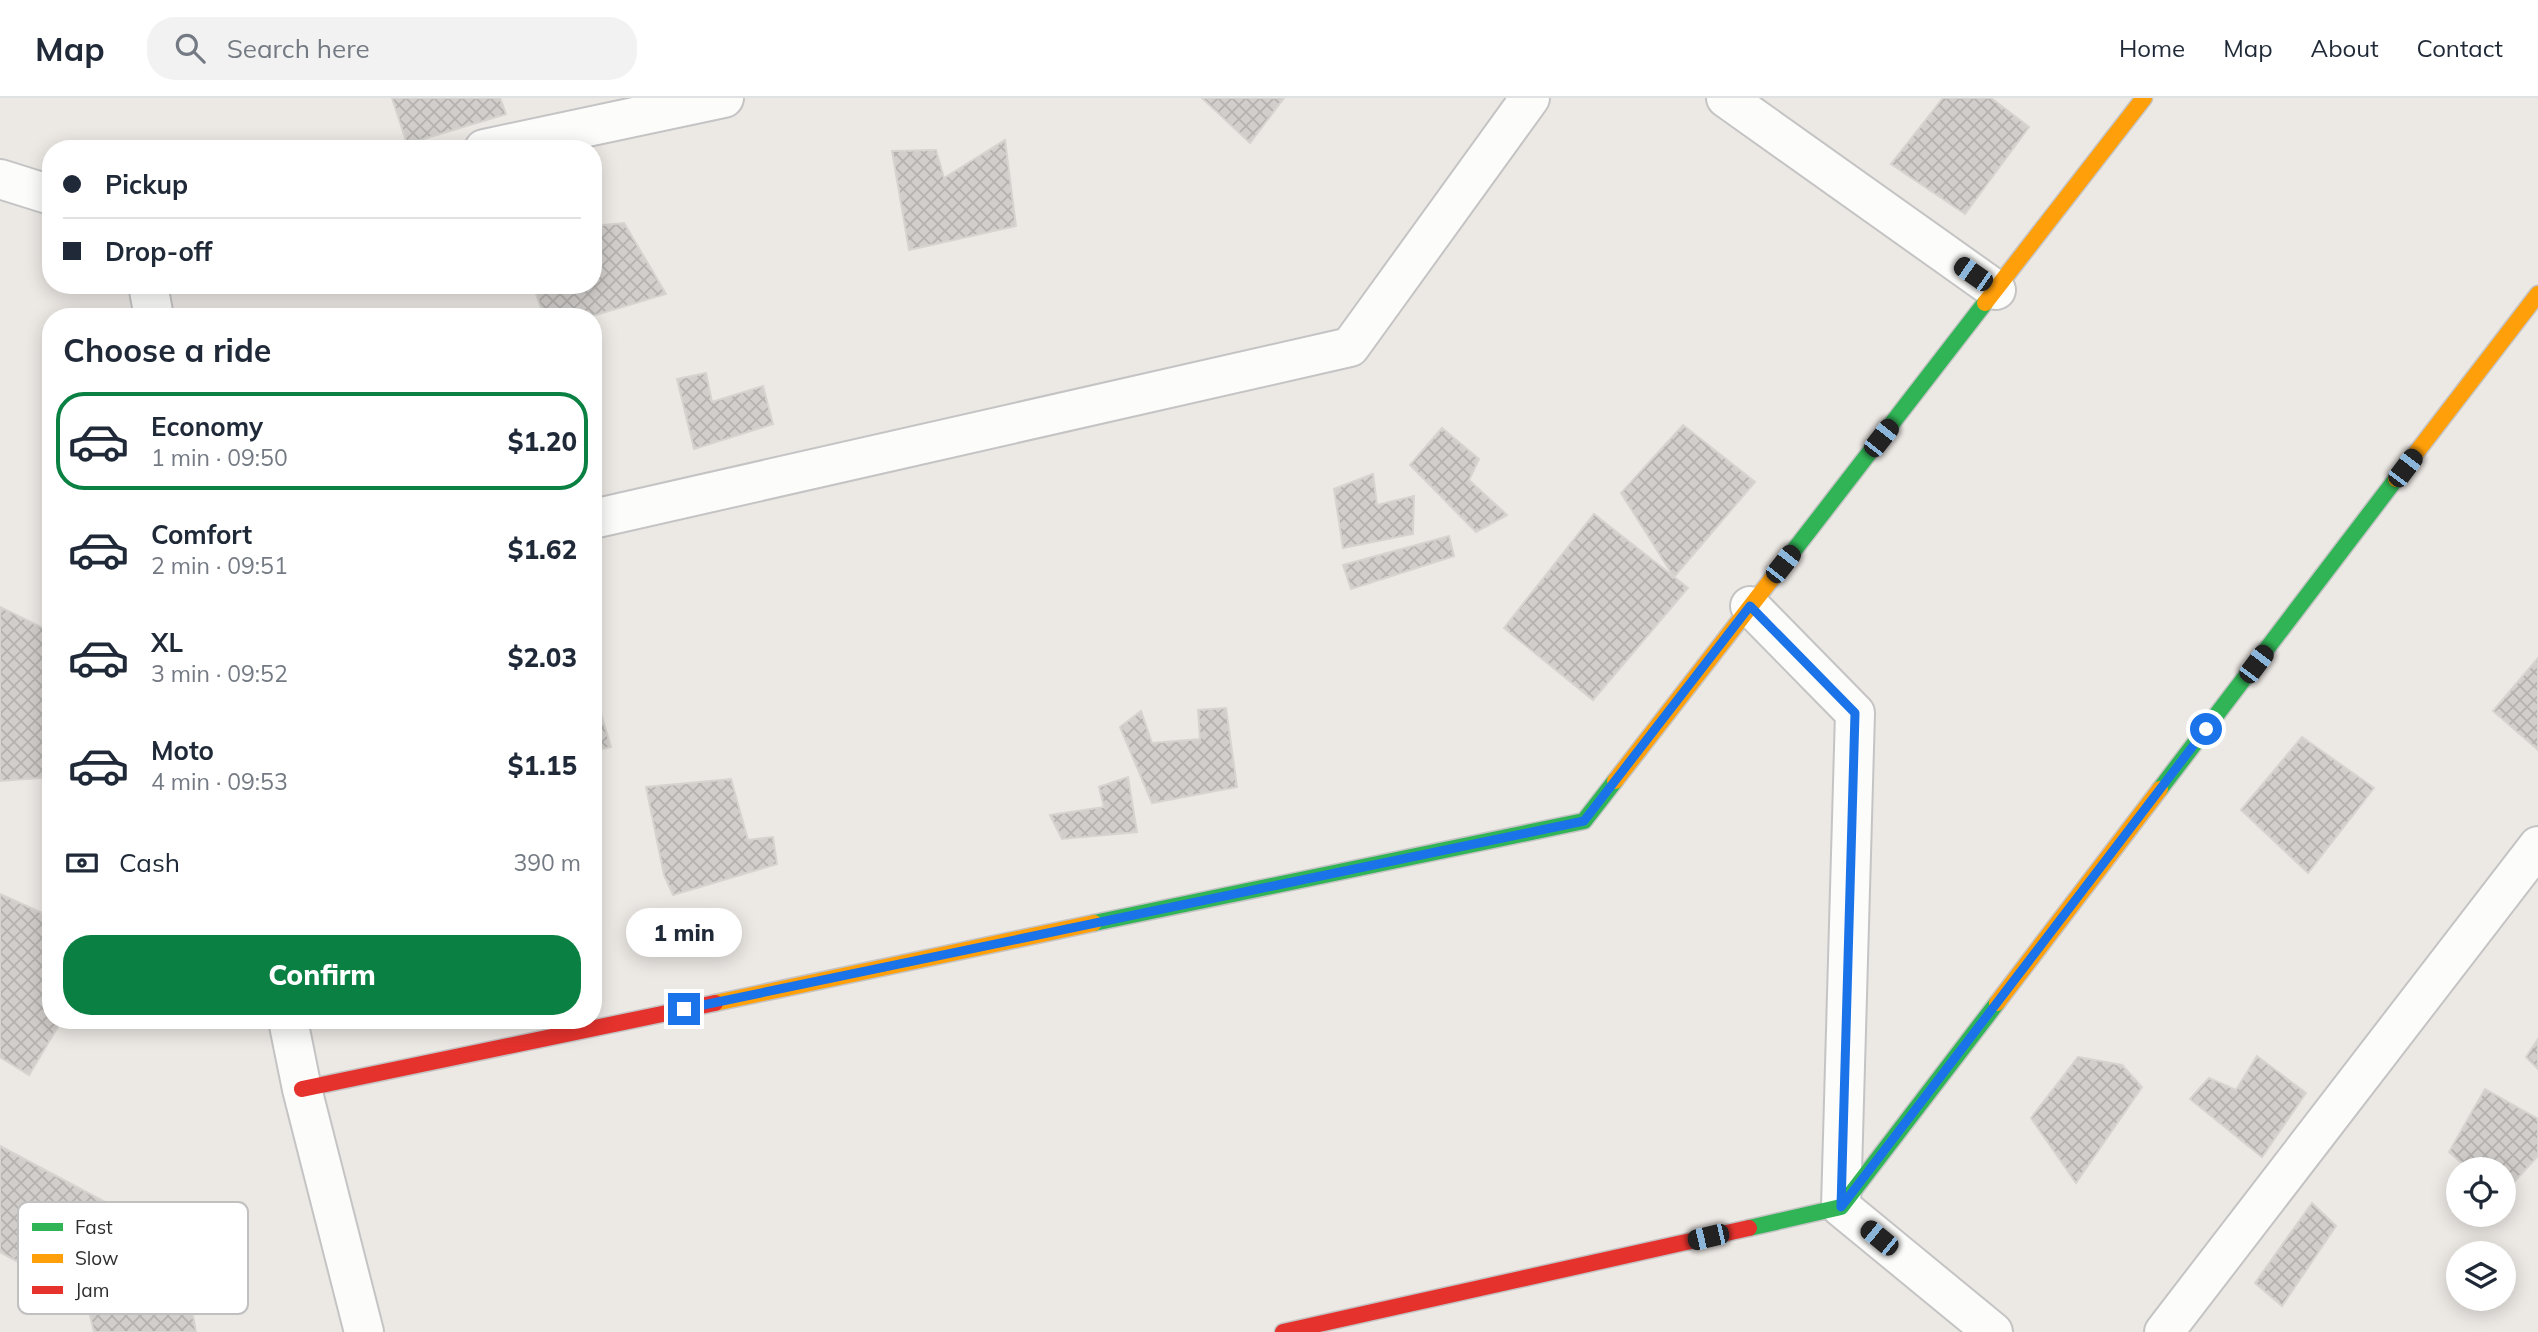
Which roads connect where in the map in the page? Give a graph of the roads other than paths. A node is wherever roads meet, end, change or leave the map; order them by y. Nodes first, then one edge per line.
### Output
1 (724, 98) edge
2 (1531, 98) edge
3 (1726, 98) edge
4 (2144, 98) edge
5 (526, 140) edge
6 (0, 179) edge
7 (42, 192) edge
8 (1996, 290) junction
9 (2538, 294) edge
10 (602, 517) edge
11 (1750, 606) junction
12 (2538, 846) edge
13 (602, 1026) edge
14 (290, 1029) edge
15 (589, 1029) edge
16 (302, 1089) junction
17 (1841, 1207) junction
18 (364, 1332) edge
19 (1283, 1332) edge
20 (1993, 1332) edge
21 (2164, 1332) edge

1 - 5 street
2 - 10 street
3 - 8 street
4 - 8 street
6 - 7 street
8 - 11 street
9 - 17 street
11 - 13 street
11 - 17 street
12 - 21 street
14 - 16 street
15 - 16 street
16 - 18 street
17 - 19 street
17 - 20 street

